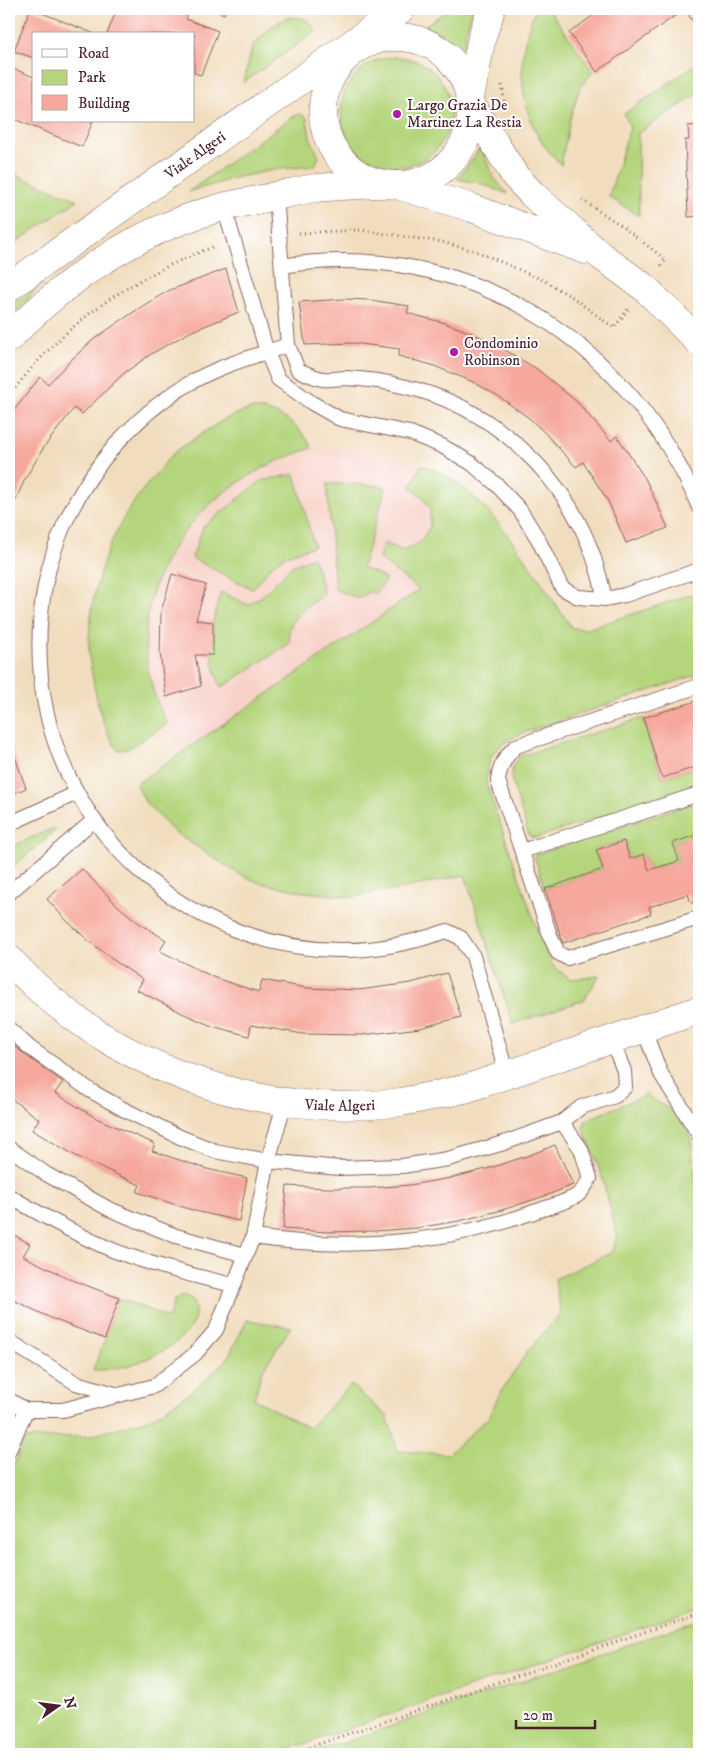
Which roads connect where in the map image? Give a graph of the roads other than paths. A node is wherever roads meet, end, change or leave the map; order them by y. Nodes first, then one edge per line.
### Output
1 (401, 9) edge
2 (491, 9) edge
3 (387, 23) edge
4 (356, 50) junction
5 (318, 68) junction
6 (470, 101) junction
7 (389, 185) junction
8 (276, 196) junction
9 (224, 207) junction
10 (600, 256) junction
11 (282, 266) junction
12 (9, 287) edge
13 (9, 338) edge
14 (699, 342) edge
15 (288, 345) junction
16 (267, 352) junction
17 (699, 507) edge
18 (699, 570) edge
19 (606, 599) junction
20 (699, 686) edge
21 (77, 793) junction
22 (699, 794) edge
23 (94, 820) junction
24 (9, 824) edge
25 (522, 851) junction
26 (9, 893) edge
27 (699, 918) edge
28 (9, 960) edge
29 (699, 1010) edge
30 (643, 1028) junction
31 (9, 1029) edge
32 (611, 1038) junction
33 (507, 1075) junction
34 (284, 1101) junction
35 (562, 1122) junction
36 (699, 1135) edge
37 (9, 1148) edge
38 (268, 1161) junction
39 (9, 1196) edge
40 (253, 1237) junction
41 (246, 1255) junction
42 (233, 1285) junction
43 (9, 1341) edge
44 (119, 1395) junction
45 (9, 1400) edge
46 (26, 1410) junction
47 (9, 1450) edge

1 - 3 street, Viale Algeri
2 - 6 street
3 - 4 street
3 - 5 street, Viale Algeri
3 - 6 street
4 - 5 street
4 - 7 street
5 - 12 street, Viale Algeri
6 - 7 street
6 - 10 street
7 - 8 street
7 - 10 street
8 - 9 street
8 - 11 lane
9 - 13 street
9 - 16 lane
10 - 14 street
11 - 15 lane
11 - 17 lane
15 - 16 lane
15 - 19 lane
16 - 19 lane
16 - 21 lane
18 - 19 lane
20 - 25 lane
21 - 23 lane
21 - 24 lane
22 - 25 lane
23 - 26 lane
23 - 33 lane
25 - 27 lane
28 - 34 street, Viale Algeri
29 - 30 street, Viale Algeri
30 - 32 street, Viale Algeri
30 - 36 lane
31 - 38 lane
32 - 33 street, Viale Algeri
32 - 35 lane
33 - 34 street, Viale Algeri
34 - 38 lane
35 - 38 lane
35 - 40 lane
37 - 41 lane
38 - 40 lane
39 - 42 lane
40 - 41 lane
41 - 42 lane
42 - 44 lane
43 - 44 lane
44 - 46 lane
45 - 46 lane
46 - 47 lane

